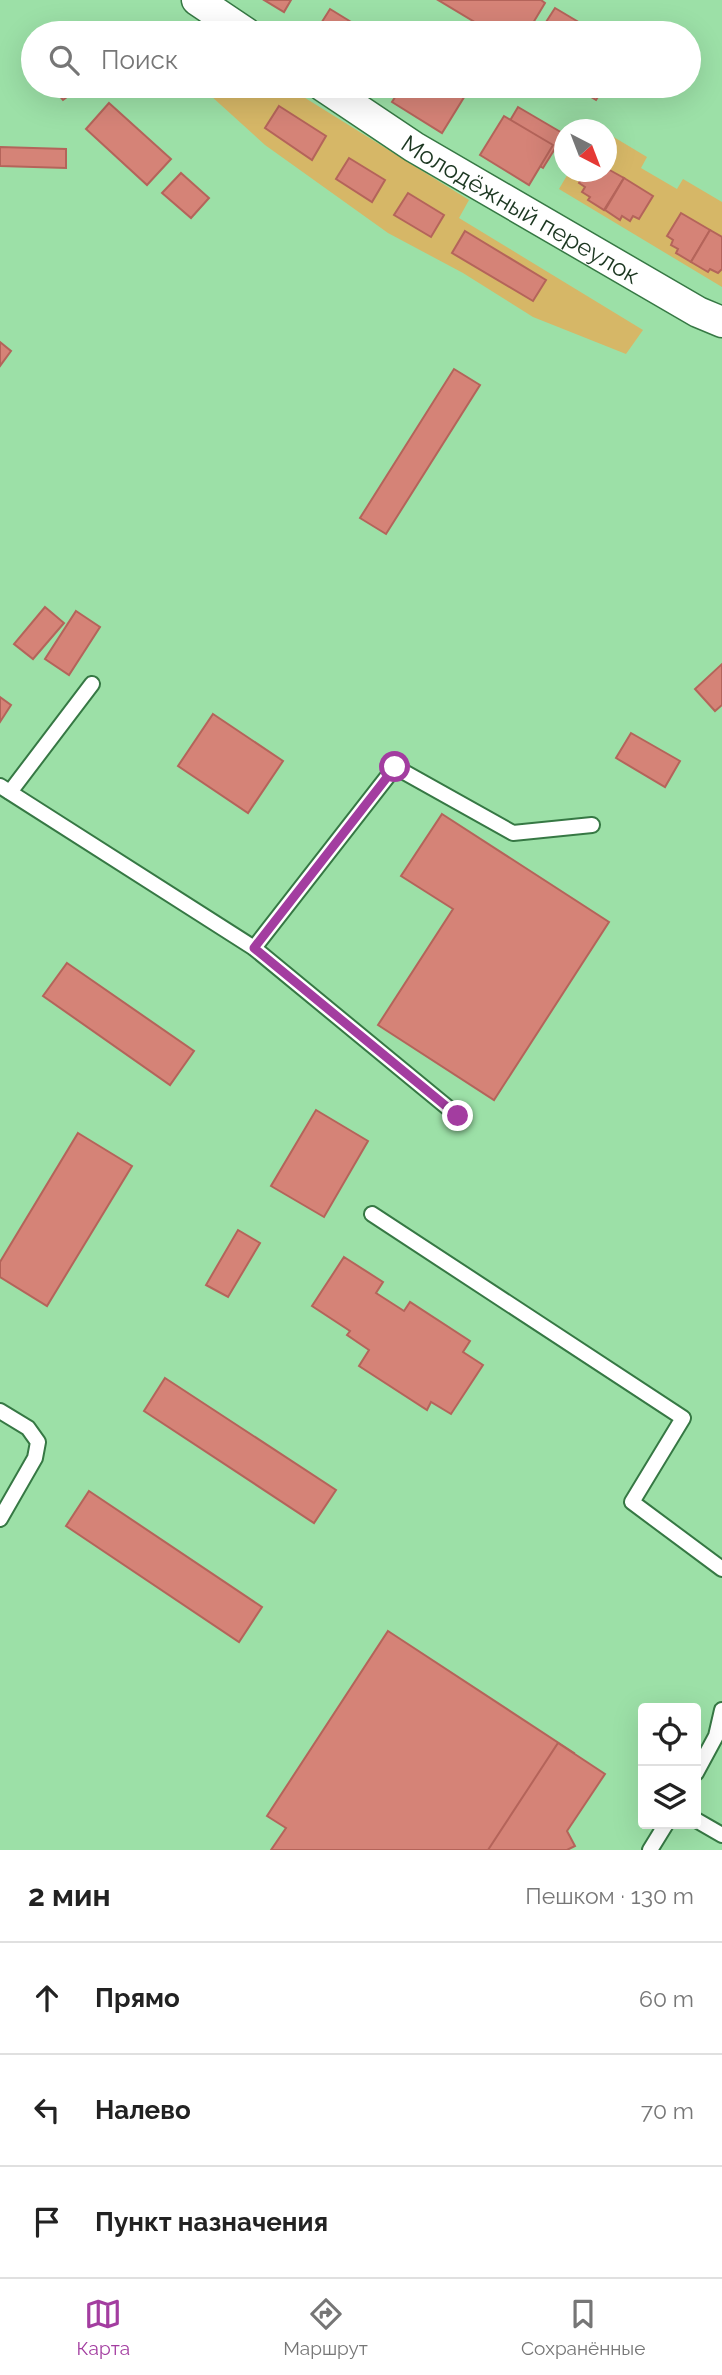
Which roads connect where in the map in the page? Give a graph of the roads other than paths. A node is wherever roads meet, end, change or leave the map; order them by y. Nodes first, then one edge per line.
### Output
1 (197, 0) edge
2 (228, 21) edge
3 (341, 98) edge
4 (722, 322) edge
5 (92, 684) dead end
6 (5, 789) edge
7 (592, 825) dead end
8 (254, 948) junction
9 (458, 1116) dead end
10 (372, 1214) dead end
11 (0, 1411) edge
12 (0, 1519) edge
13 (722, 1569) edge
14 (722, 1710) edge
15 (700, 1766) edge
16 (701, 1823) edge
17 (663, 1829) edge
18 (722, 1835) edge
19 (650, 1850) edge

1 - 2 street
3 - 4 street, Молодёжный переулок
5 - 6 lane
6 - 8 lane
7 - 8 lane
8 - 9 lane
10 - 13 lane
11 - 12 lane
14 - 15 lane
16 - 18 lane
17 - 19 lane

